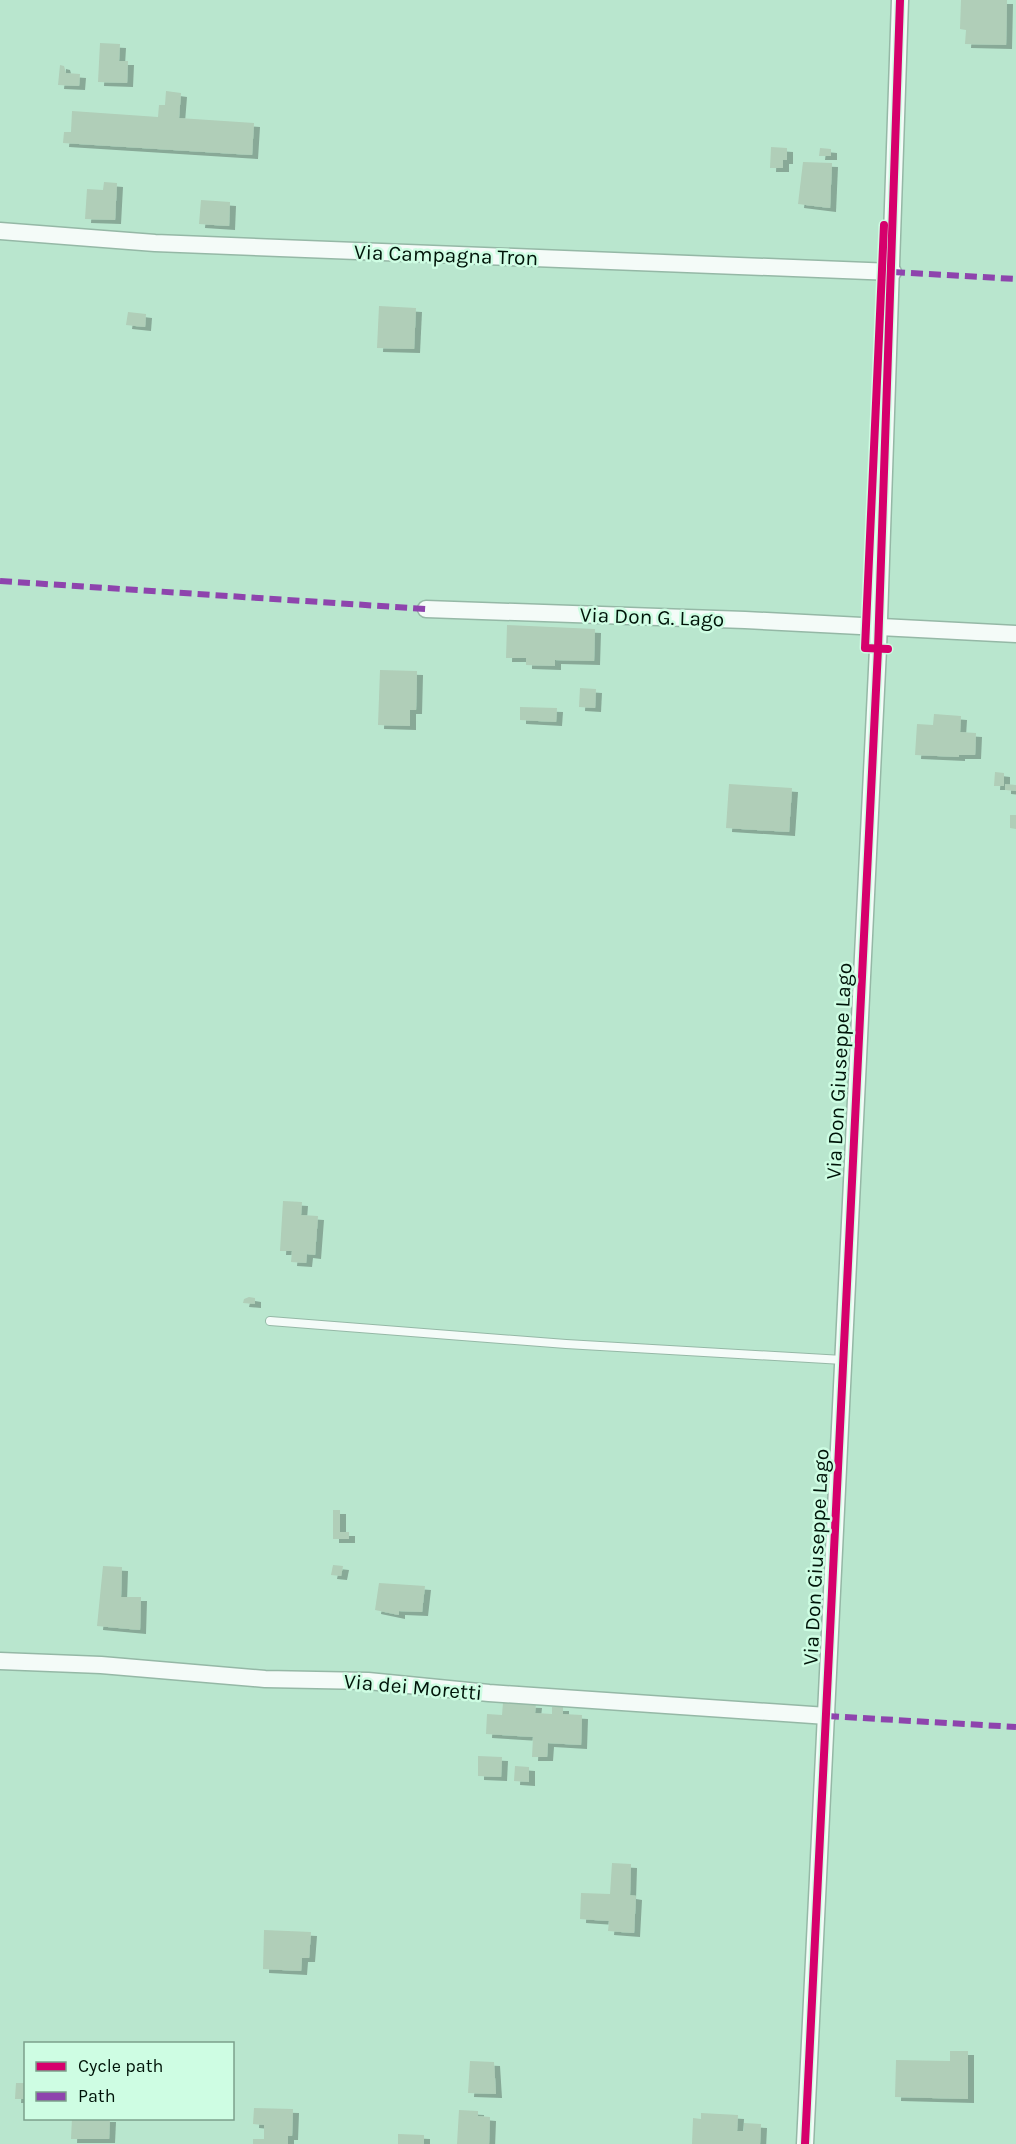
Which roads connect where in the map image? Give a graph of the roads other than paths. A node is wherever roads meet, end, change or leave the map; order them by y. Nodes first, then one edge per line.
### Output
1 (900, 0) edge
2 (0, 231) edge
3 (892, 272) junction
4 (426, 609) dead end
5 (878, 628) junction
6 (1016, 634) edge
7 (270, 1321) dead end
8 (843, 1360) junction
9 (0, 1661) edge
10 (827, 1716) junction
11 (805, 2144) edge

1 - 3 street, Via Don Giuseppe Lago
2 - 3 street, Via Campagna Tron
3 - 5 street, Via Don Giuseppe Lago
4 - 5 street, Via Don G. Lago
5 - 6 street, Via Don G. Lago
5 - 8 street, Via Don Giuseppe Lago
7 - 8 lane
8 - 10 street, Via Don Giuseppe Lago
9 - 10 street, Via dei Moretti
10 - 11 street, Via Don Giuseppe Lago

